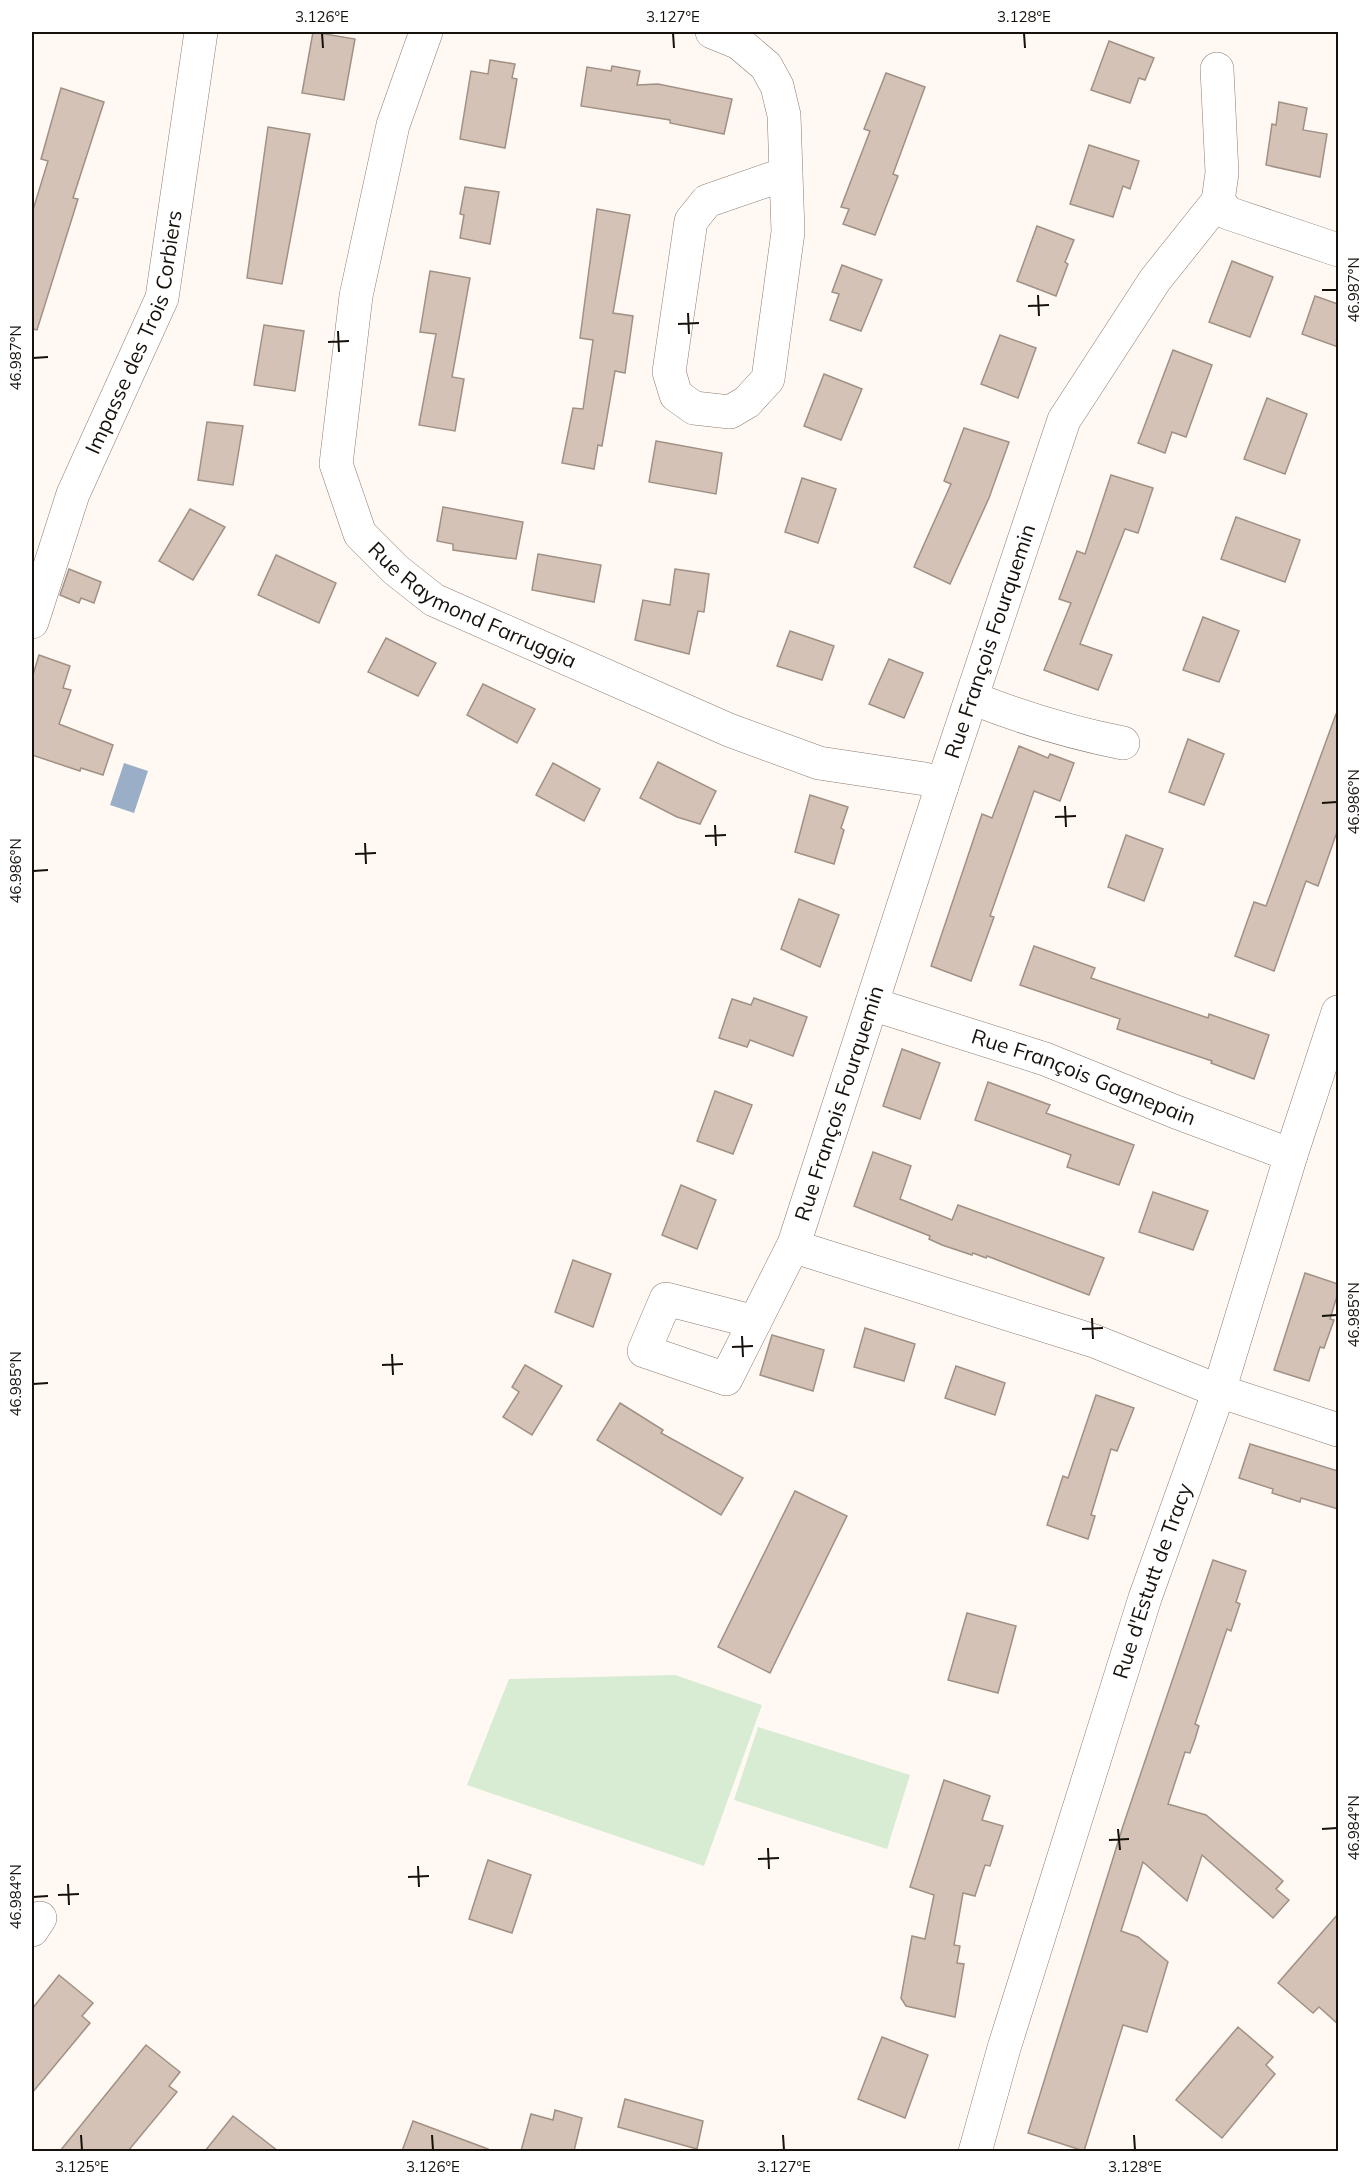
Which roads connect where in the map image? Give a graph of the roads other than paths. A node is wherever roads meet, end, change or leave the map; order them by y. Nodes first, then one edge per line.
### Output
1 (201, 32) edge
2 (426, 32) edge
3 (712, 32) edge
4 (1217, 69) dead end
5 (785, 174) junction
6 (1218, 201) junction
7 (1338, 250) edge
8 (32, 622) edge
9 (972, 698) junction
10 (1123, 743) dead end
11 (942, 786) junction
12 (872, 1004) junction
13 (1338, 1012) edge
14 (1291, 1155) junction
15 (794, 1244) junction
16 (755, 1322) dead end
17 (1219, 1391) junction
18 (1338, 1430) edge
19 (975, 2151) edge

1 - 8 street, Impasse des Trois Corbiers
2 - 11 street, Rue Raymond Farruggia
3 - 5 street
4 - 6 street
5 - 5 street
6 - 7 street
6 - 9 street, Rue François Fourquemin
9 - 10 street
9 - 11 street, Rue François Fourquemin
11 - 12 street, Rue François Fourquemin
12 - 14 street, Rue François Gagnepain
12 - 15 street, Rue François Fourquemin
13 - 14 street, Rue d'Estutt de Tracy
14 - 17 street, Rue d'Estutt de Tracy
15 - 16 street, Rue François Fourquemin
15 - 17 street, Rue François Fourquemin
17 - 18 street, Rue François Fourquemin
17 - 19 street, Rue d'Estutt de Tracy

